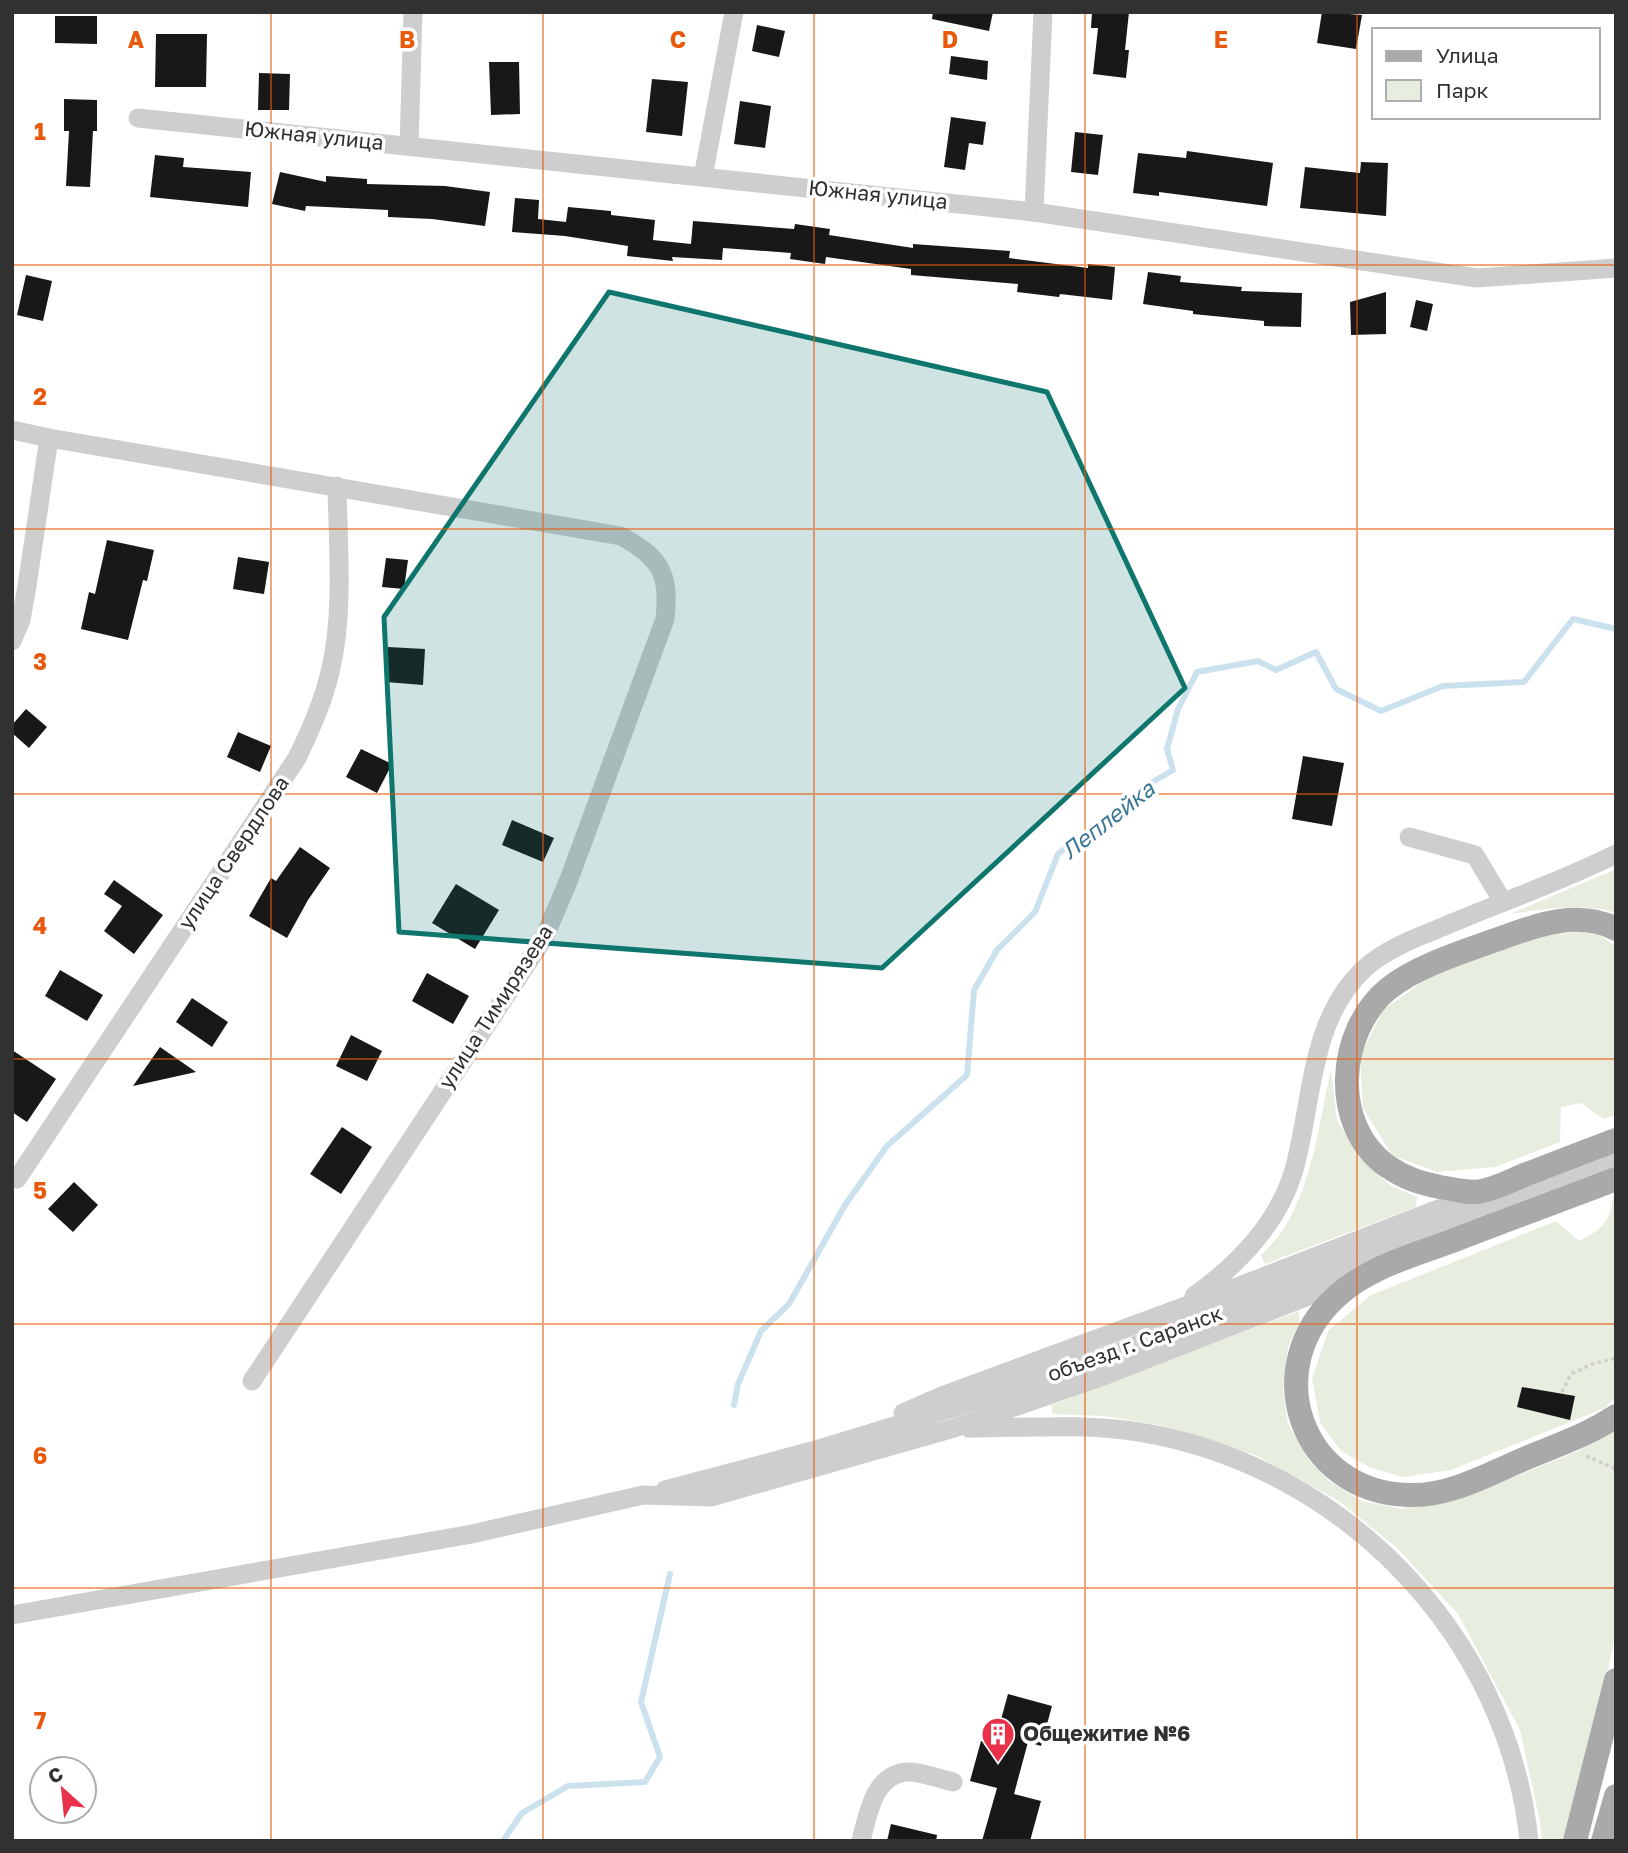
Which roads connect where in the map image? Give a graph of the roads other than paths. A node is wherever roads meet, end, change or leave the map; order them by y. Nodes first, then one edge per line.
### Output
1 (413, 12) edge
2 (734, 12) edge
3 (1043, 12) edge
4 (138, 118) dead end
5 (409, 146) junction
6 (703, 177) junction
7 (1034, 212) junction
8 (1616, 268) edge
9 (12, 430) edge
10 (49, 438) junction
11 (337, 486) junction
12 (12, 640) edge
13 (1409, 837) dead end
14 (1616, 854) edge
15 (1503, 902) junction
16 (1616, 929) edge
17 (1616, 1140) edge
18 (1616, 1159) edge
19 (17, 1179) dead end
20 (1565, 1179) junction
21 (1616, 1179) edge
22 (1480, 1192) junction
23 (1373, 1271) junction
24 (1173, 1311) junction
25 (252, 1381) dead end
26 (1616, 1416) edge
27 (954, 1428) junction
28 (829, 1446) junction
29 (643, 1495) junction
30 (12, 1615) edge
31 (1616, 1680) edge
32 (953, 1782) dead end
33 (1616, 1796) edge
34 (861, 1841) edge
35 (1530, 1841) edge
36 (1575, 1841) edge
37 (1603, 1841) edge

1 - 5 street
2 - 6 street
3 - 7 street
4 - 5 street, Южная улица
5 - 6 street, Южная улица
6 - 7 street, Южная улица
7 - 8 street, Южная улица
9 - 10 street
10 - 11 street
10 - 12 street
11 - 19 street, улица Свердлова
11 - 25 street, улица Тимирязева
13 - 15 street
14 - 15 street
15 - 24 street
16 - 22 main road
17 - 20 main road
18 - 20 street, объезд г. Саранск
20 - 21 main road
20 - 22 main road
20 - 23 main road
20 - 28 street, объезд г. Саранск
22 - 24 street
23 - 26 main road
23 - 27 street
24 - 28 street
27 - 29 street
27 - 35 street
28 - 29 street, объезд г. Саранск
29 - 30 street
31 - 36 main road
32 - 34 street
33 - 37 main road

